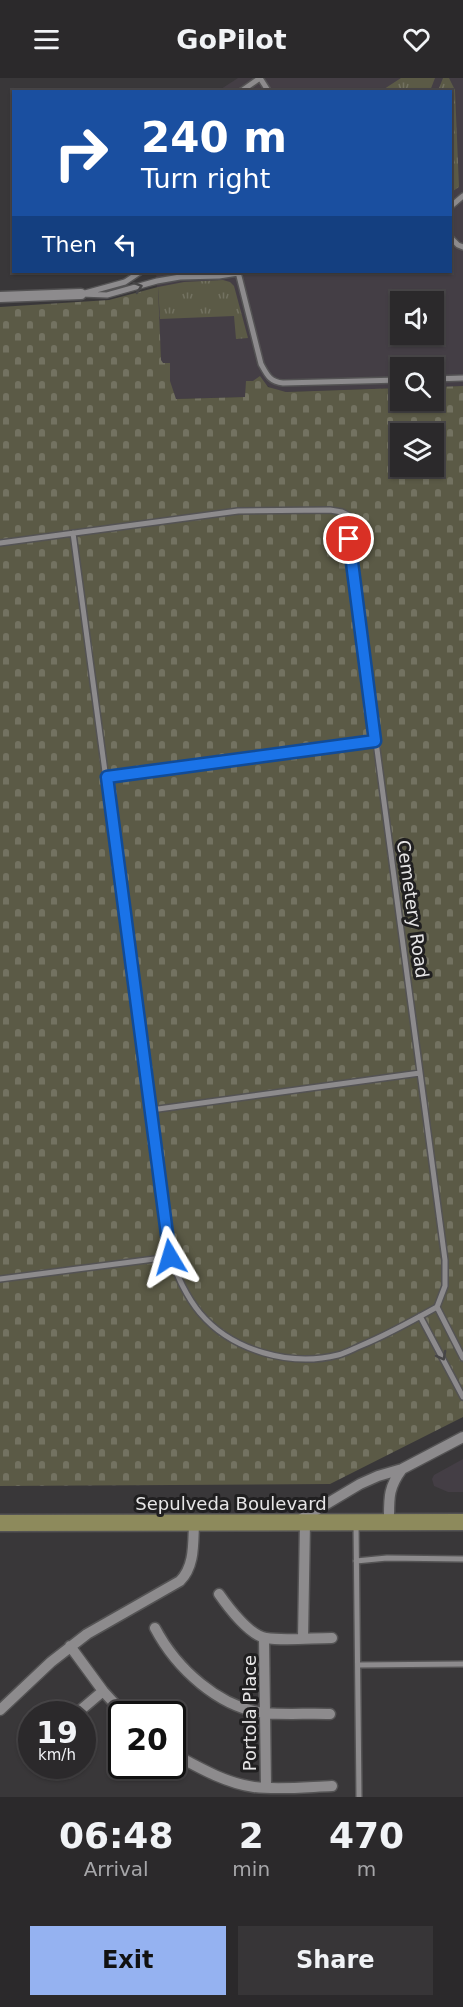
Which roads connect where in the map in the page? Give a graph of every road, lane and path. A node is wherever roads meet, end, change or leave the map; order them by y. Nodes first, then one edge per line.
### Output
1 (260, 78) edge
2 (243, 90) edge
3 (138, 273) edge
4 (233, 273) edge
5 (238, 273) edge
6 (81, 294) junction
7 (0, 297) edge
8 (463, 378) edge
9 (444, 379) edge
10 (390, 380) edge
11 (73, 533) junction
12 (0, 543) edge
13 (375, 741) junction
14 (107, 777) junction
15 (420, 1073) junction
16 (151, 1110) junction
17 (170, 1257) junction
18 (0, 1279) edge
19 (437, 1307) junction
20 (420, 1316) junction
21 (463, 1358) edge
22 (463, 1397) edge
23 (463, 1437) edge
24 (402, 1469) junction
25 (389, 1521) junction
26 (463, 1521) edge
27 (300, 1522) junction
28 (356, 1522) junction
29 (0, 1523) edge
30 (194, 1523) junction
31 (463, 1559) edge
32 (356, 1561) junction
33 (219, 1594) dead end
34 (155, 1628) dead end
35 (264, 1638) junction
36 (303, 1638) junction
37 (332, 1638) dead end
38 (70, 1646) junction
39 (463, 1664) edge
40 (358, 1665) junction
41 (103, 1691) junction
42 (91, 1701) edge
43 (112, 1701) edge
44 (0, 1710) edge
45 (265, 1713) junction
46 (330, 1714) dead end
47 (186, 1760) edge
48 (332, 1786) dead end
49 (266, 1787) junction
50 (359, 1797) edge

1 - 2 lane
3 - 6 lane
6 -> 4 lane
5 - 10 lane
6 - 7 street
8 - 9 lane
11 - 12 lane
11 - 13 lane, Cemetery Road
11 - 14 lane
13 - 14 lane
13 - 15 lane, Cemetery Road
14 - 16 lane
15 - 16 lane
15 - 19 lane, Cemetery Road
16 - 17 lane
17 - 18 lane
17 - 20 lane
19 - 20 lane
19 - 21 lane
20 -> 22 lane
23 - 24 street
24 - 25 street
24 - 27 street
25 - 26 main road, Sepulveda Boulevard
25 - 28 main road, Sepulveda Boulevard
27 - 28 main road, Sepulveda Boulevard
27 - 30 main road, Sepulveda Boulevard
27 - 36 street
28 - 32 lane
29 - 30 main road, Sepulveda Boulevard
30 - 38 street
31 - 32 lane
32 - 40 lane
33 - 35 street
34 - 45 street
35 - 36 street
35 - 45 street, Portola Place
36 - 37 street
38 - 41 street
38 - 44 street
39 - 40 lane
40 - 50 lane
41 - 42 street
41 - 43 street
45 - 46 street
45 - 49 street, Portola Place
47 - 49 street
48 - 49 street

